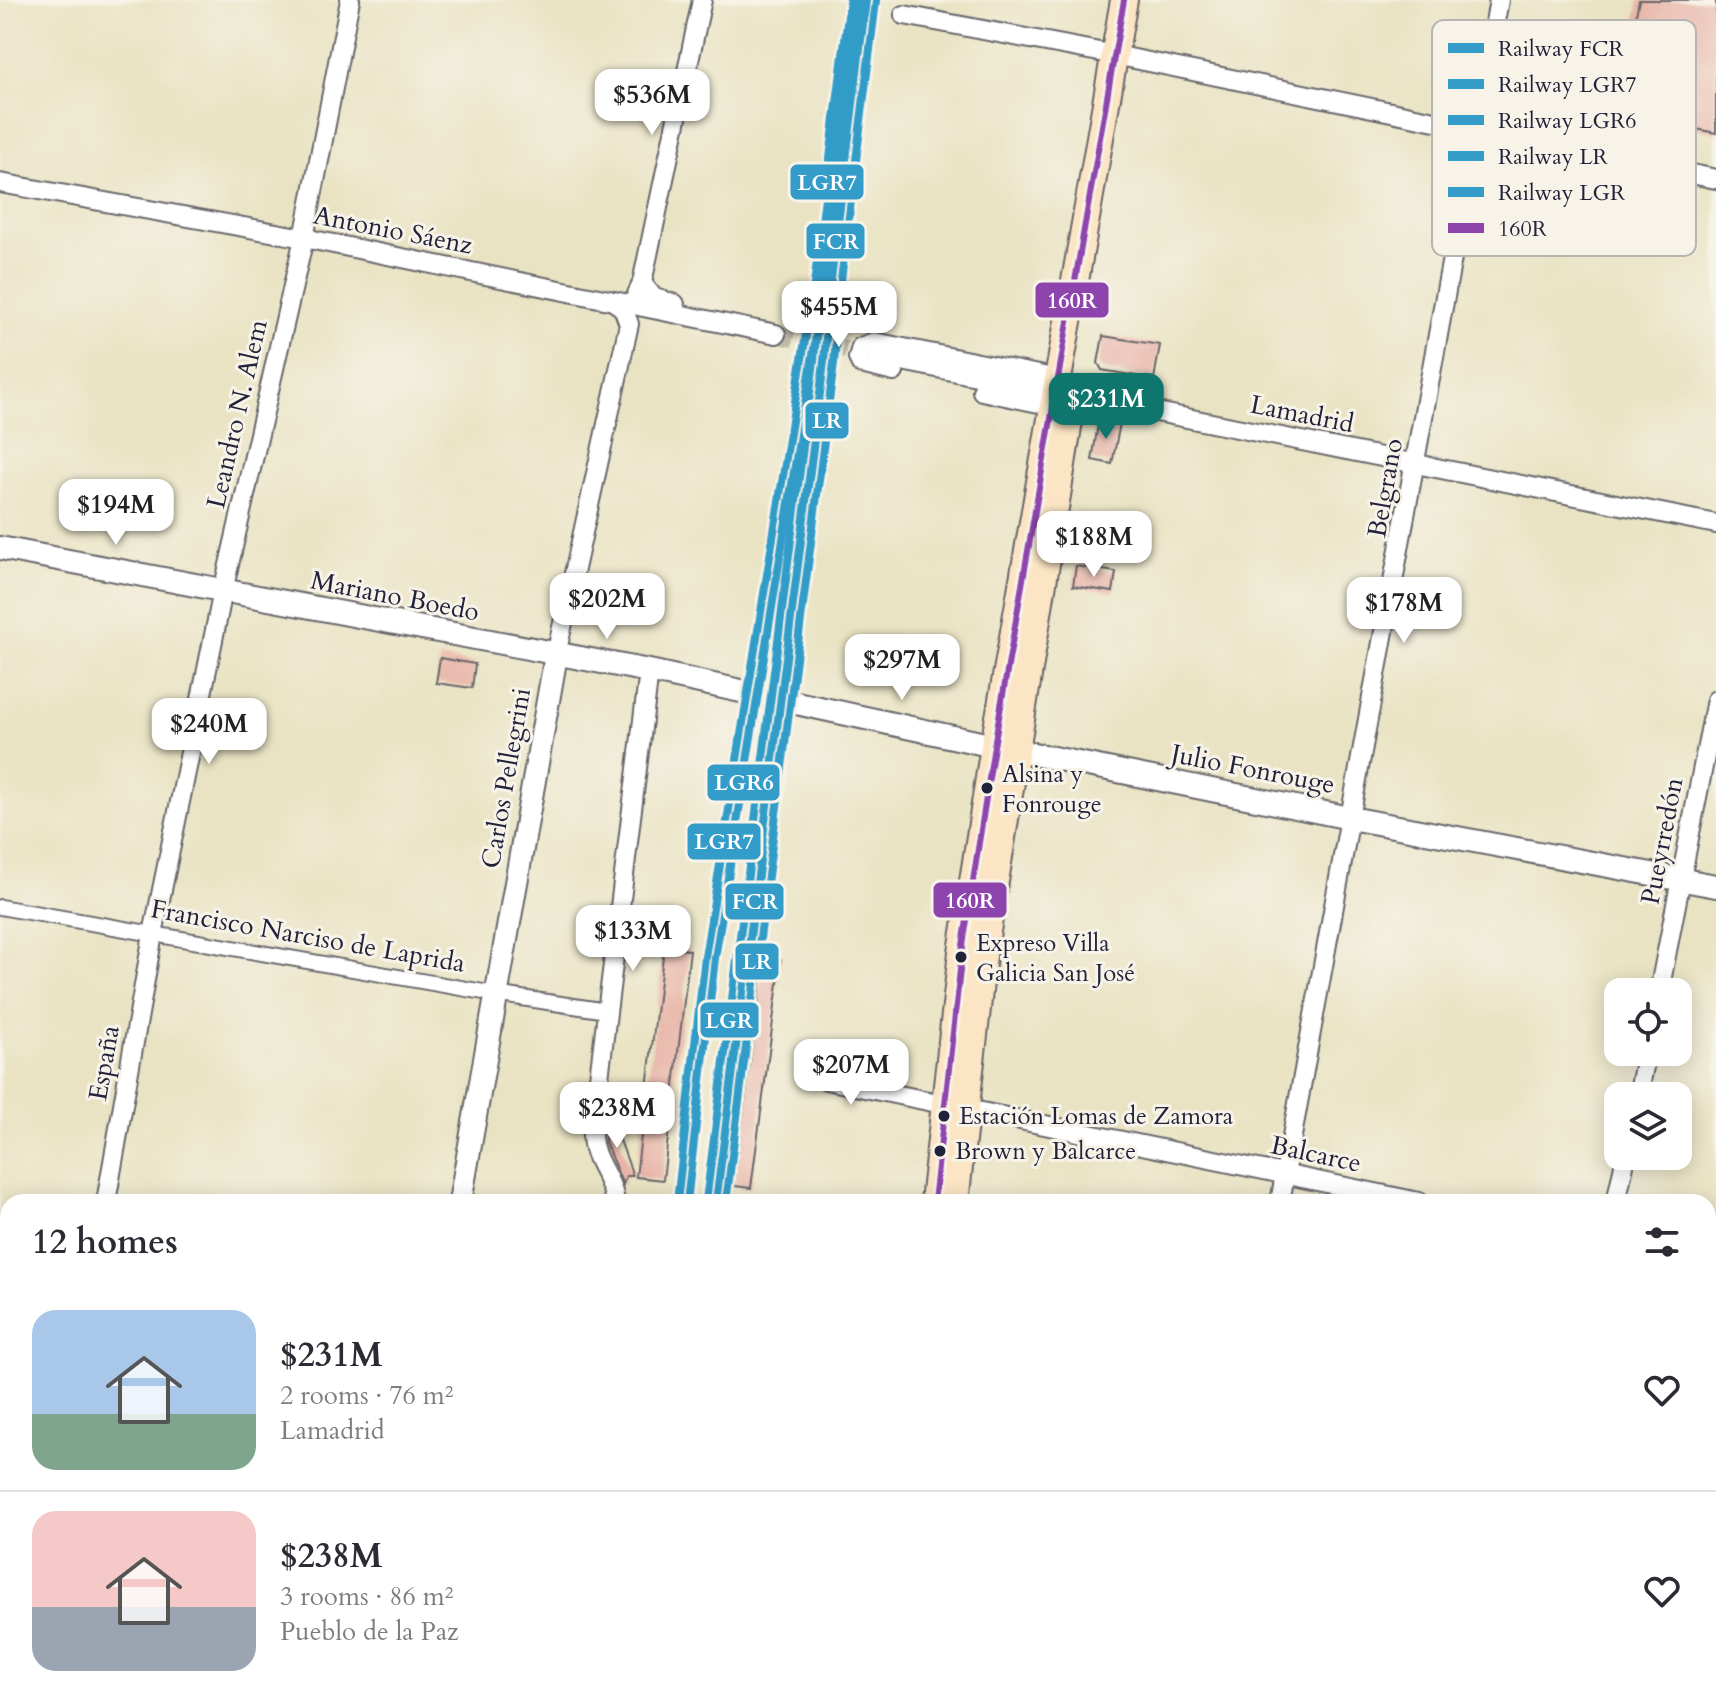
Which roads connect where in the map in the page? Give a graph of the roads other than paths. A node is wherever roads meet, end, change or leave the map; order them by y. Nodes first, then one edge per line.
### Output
1 (350, 0) edge
2 (702, 0) edge
3 (1124, 0) edge
4 (1142, 0) edge
5 (1499, 0) edge
6 (904, 15) dead end
7 (1495, 20) edge
8 (1123, 57) junction
9 (1432, 121) edge
10 (1696, 175) edge
11 (1716, 179) edge
12 (0, 183) edge
13 (304, 238) junction
14 (1453, 256) edge
15 (642, 283) junction
16 (613, 301) junction
17 (776, 334) tunnel mouth
18 (627, 338) junction
19 (877, 356) tunnel mouth
20 (1060, 394) junction
21 (1416, 464) junction
22 (1716, 524) edge
23 (0, 548) edge
24 (223, 591) junction
25 (556, 655) junction
26 (649, 671) junction
27 (780, 699) joint
28 (1716, 700) edge
29 (1005, 748) junction
30 (1350, 818) junction
31 (1681, 879) junction
32 (1716, 886) edge
33 (0, 907) edge
34 (153, 934) junction
35 (1662, 978) edge
36 (495, 994) junction
37 (607, 1011) junction
38 (826, 1080) dead end
39 (954, 1107) junction
40 (1623, 1170) edge
41 (1285, 1174) junction
42 (107, 1194) edge
43 (461, 1194) edge
44 (614, 1194) edge
45 (936, 1194) edge
46 (955, 1194) edge
47 (1281, 1194) edge
48 (1381, 1194) edge
49 (1618, 1194) edge

1 - 13 street, Leandro N. Alem
2 - 15 street
3 - 8 main road
4 - 8 main road
5 - 7 street, Belgrano
6 - 8 street
8 - 9 street
8 - 20 main road
10 - 11 street
12 - 13 street, Antonio Sáenz
13 - 16 street, Antonio Sáenz
13 - 24 street, Leandro N. Alem
14 - 21 street, Belgrano
15 - 16 street
15 - 18 street
16 - 17 street, Antonio Sáenz
16 - 18 street
18 - 25 street, Carlos Pellegrini
19 - 20 street, Lamadrid
20 - 20 street, Lamadrid
20 - 21 street, Lamadrid
20 - 29 main road
21 - 22 street, Lamadrid
21 - 30 street, Belgrano
23 - 24 street, Mariano Boedo
24 - 25 street, Mariano Boedo
24 - 34 street, Leandro N. Alem
25 - 26 street, Mariano Boedo
25 - 36 street, Carlos Pellegrini
26 - 27 street, Mariano Boedo
26 - 37 street
27 - 29 street, Julio Fonrouge
28 - 31 street, Pueyrredón
29 - 30 street, Julio Fonrouge
29 - 39 main road
30 - 31 street, Julio Fonrouge
30 - 41 street, Belgrano
31 - 32 street, Julio Fonrouge
31 - 35 street, Pueyrredón
33 - 34 street, Francisco Narciso de Laprida
34 - 36 street, Francisco Narciso de Laprida
34 - 42 street, España
36 - 37 street, Francisco Narciso de Laprida
36 - 43 street, Carlos Pellegrini
37 - 44 street
38 - 39 street, Balcarce
39 - 41 street, Balcarce
39 - 45 main road
39 - 46 main road
40 - 49 street
41 - 47 street, Belgrano
41 - 48 street, Balcarce

